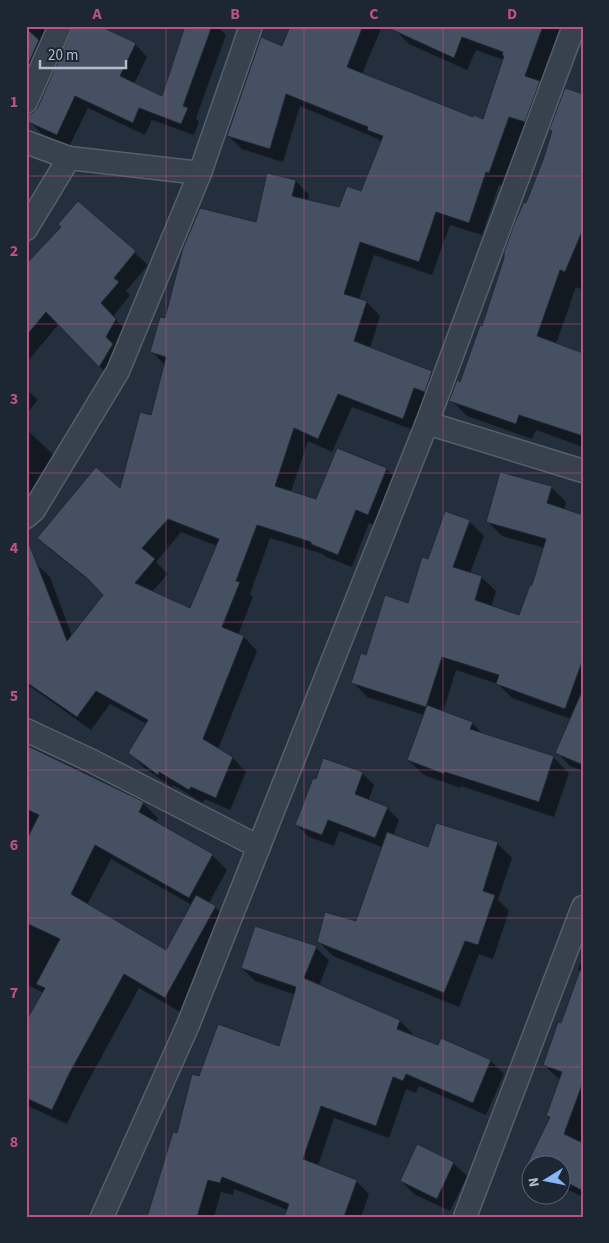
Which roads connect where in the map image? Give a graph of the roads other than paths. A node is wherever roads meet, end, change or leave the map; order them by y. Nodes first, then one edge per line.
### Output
1 (60, 26) edge
2 (251, 26) edge
3 (574, 26) edge
4 (26, 102) edge
5 (26, 142) edge
6 (69, 158) junction
7 (200, 173) junction
8 (26, 229) edge
9 (427, 424) junction
10 (583, 470) edge
11 (26, 517) edge
12 (26, 730) edge
13 (259, 847) junction
14 (583, 907) edge
15 (102, 1217) edge
16 (465, 1217) edge

1 - 4 street
2 - 7 street
3 - 9 street
5 - 6 street
6 - 7 street
6 - 8 street
7 - 11 street
9 - 10 street
9 - 13 street
12 - 13 street
13 - 15 street
14 - 16 street

